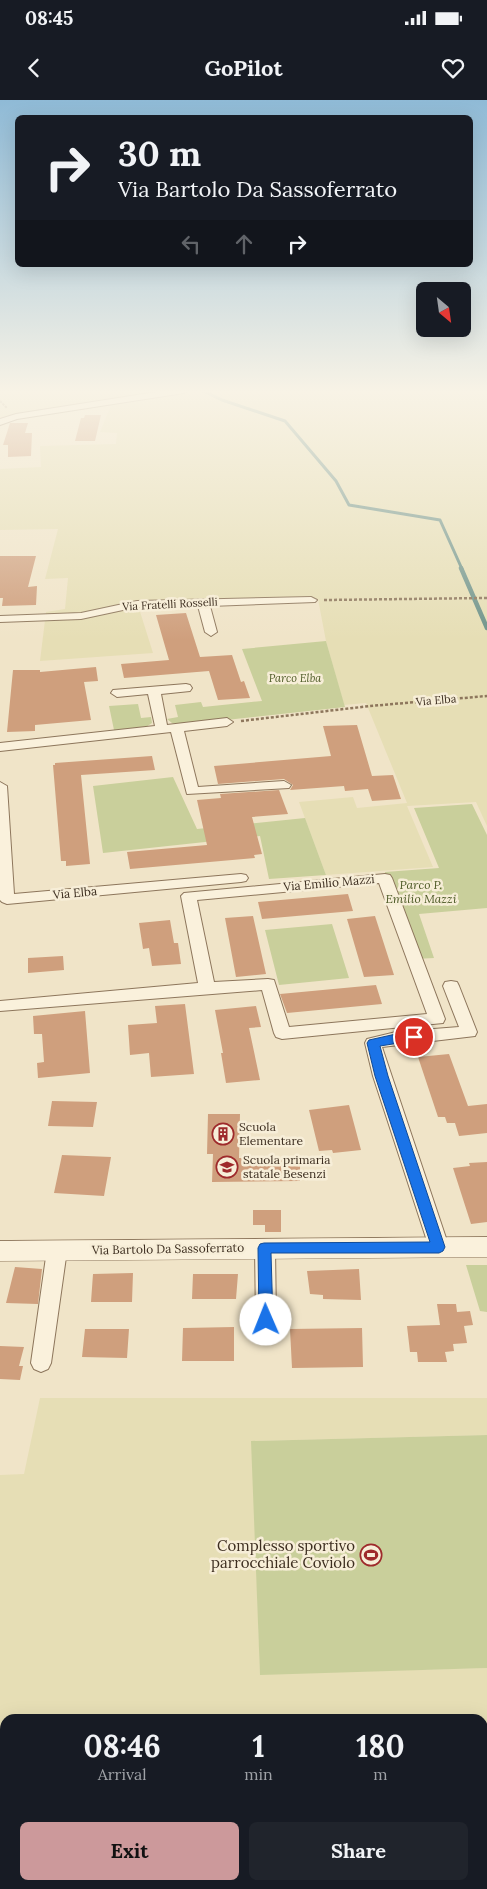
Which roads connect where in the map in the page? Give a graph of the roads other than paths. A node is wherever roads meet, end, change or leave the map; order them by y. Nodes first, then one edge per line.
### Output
1 (311, 600) road end
2 (203, 602) junction
3 (81, 603) dead end
4 (81, 616) junction
5 (0, 619) edge
6 (211, 632) dead end
7 (186, 688) dead end
8 (154, 691) junction
9 (117, 693) dead end
10 (227, 722) road end
11 (177, 728) junction
12 (162, 730) junction
13 (0, 747) edge
14 (284, 785) dead end
15 (1, 796) edge
16 (241, 878) dead end
17 (451, 986) dead end
18 (207, 988) junction
19 (0, 1006) edge
20 (439, 1247) junction
21 (487, 1247) edge
22 (264, 1248) junction
23 (0, 1250) edge
24 (57, 1250) junction
25 (266, 1320) dead end
26 (41, 1363) dead end

1 - 2 street, Via Fratelli Rosselli
2 - 4 street, Via Fratelli Rosselli
2 - 6 street
3 - 4 street
4 - 5 street, Via Fratelli Rosselli
7 - 8 street
8 - 9 street
8 - 12 street
10 - 11 street
11 - 12 street
11 - 14 street
12 - 13 street
15 - 16 street, Via Elba
17 - 20 street
18 - 18 street, Via Emilio Mazzi
18 - 19 street, Via Emilio Mazzi
20 - 21 street, Via Bartolo Da Sassoferrato
20 - 22 street, Via Bartolo Da Sassoferrato
22 - 24 street, Via Bartolo Da Sassoferrato
22 - 25 street
23 - 24 street, Via Bartolo Da Sassoferrato
24 - 26 street

